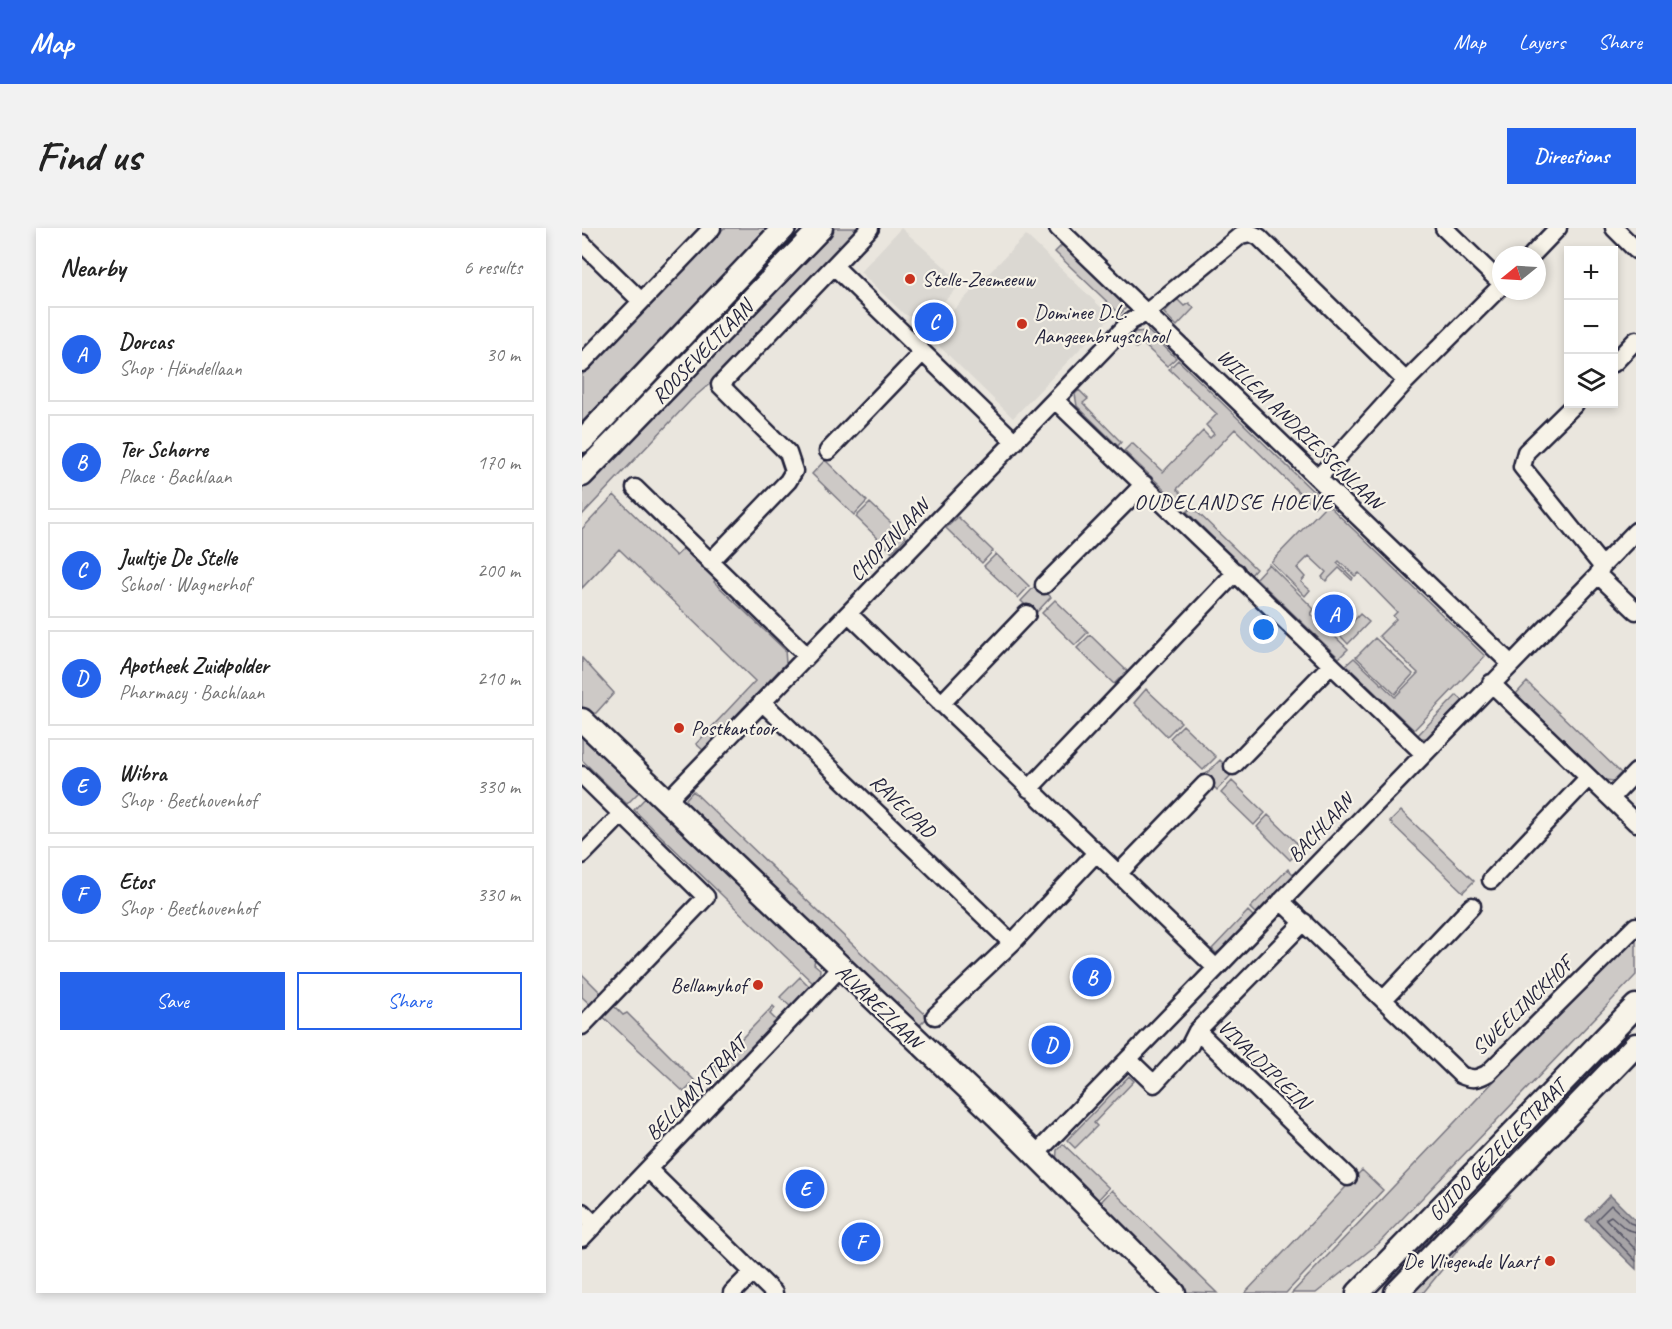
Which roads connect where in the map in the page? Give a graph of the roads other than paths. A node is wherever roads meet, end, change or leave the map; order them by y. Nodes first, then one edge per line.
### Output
1 (712, 228) edge
2 (784, 228) edge
3 (821, 228) edge
4 (870, 228) edge
5 (1058, 228) edge
6 (1444, 228) edge
7 (1558, 228) edge
8 (1614, 228) edge
9 (582, 243) edge
10 (1541, 246) edge
11 (1636, 250) edge
12 (835, 267) junction
13 (1492, 276) edge
14 (1492, 294) edge
15 (640, 301) junction
16 (1146, 313) junction
17 (1636, 340) edge
18 (922, 354) junction
19 (1618, 359) edge
20 (582, 363) edge
21 (1406, 381) junction
22 (1056, 401) junction
23 (1571, 408) edge
24 (582, 441) edge
25 (1014, 442) junction
26 (828, 451) dead end
27 (582, 475) edge
28 (1318, 478) junction
29 (1144, 484) junction
30 (635, 488) dead end
31 (1636, 531) edge
32 (710, 562) junction
33 (1600, 571) junction
34 (1236, 572) junction
35 (1044, 585) dead end
36 (1636, 611) edge
37 (849, 614) junction
38 (1027, 614) dead end
39 (807, 656) junction
40 (1510, 663) junction
41 (1331, 664) junction
42 (1491, 683) junction
43 (762, 702) junction
44 (941, 704) junction
45 (582, 720) edge
46 (1423, 753) junction
47 (1233, 766) dead end
48 (1636, 772) edge
49 (582, 775) edge
50 (1588, 778) junction
51 (1205, 784) dead end
52 (1029, 789) junction
53 (1611, 798) junction
54 (666, 802) junction
55 (621, 815) junction
56 (1636, 823) edge
57 (1096, 853) junction
58 (582, 855) edge
59 (1119, 873) junction
60 (1491, 880) dead end
61 (1281, 902) junction
62 (1472, 906) dead end
63 (1304, 922) junction
64 (1636, 926) edge
65 (1012, 943) junction
66 (840, 968) junction
67 (1216, 968) junction
68 (1384, 999) junction
69 (1636, 1006) edge
70 (935, 1016) dead end
71 (582, 1026) edge
72 (1197, 1031) junction
73 (1636, 1045) edge
74 (1128, 1059) junction
75 (1034, 1155) junction
76 (649, 1170) junction
77 (1348, 1178) dead end
78 (582, 1212) edge
79 (595, 1225) junction
80 (582, 1238) edge
81 (753, 1272) junction
82 (732, 1293) edge
83 (774, 1293) edge
84 (1174, 1293) edge
85 (1358, 1293) edge
86 (1396, 1293) edge

1 - 15 street
2 - 24 main road, ROOSEVELTLAAN
3 - 27 main road, ROOSEVELTLAAN
4 - 12 street
5 - 16 street, WILLEM ANDRIESSENLAAN
6 - 13 street
7 - 10 street
8 - 11 street
9 - 15 street
12 - 18 street
12 - 32 street
14 - 21 street
15 - 20 street
16 - 21 street, CHOPINLAAN
16 - 22 street, CHOPINLAAN
16 - 28 street, WILLEM ANDRIESSENLAAN
17 - 19 street
18 - 25 street
18 - 26 street
21 - 28 street
22 - 25 street, CHOPINLAAN
22 - 29 street
23 - 33 street
25 - 37 street, CHOPINLAAN
28 - 40 street, WILLEM ANDRIESSENLAAN
29 - 34 street
29 - 35 street
30 - 32 street
31 - 33 street, BACHLAAN
32 - 39 street
33 - 36 street
33 - 40 street, BACHLAAN
34 - 41 street
34 - 52 street
37 - 39 street, CHOPINLAAN
37 - 44 street
38 - 44 street
39 - 43 street, CHOPINLAAN
40 - 42 street, BACHLAAN
41 - 46 street
41 - 47 street
42 - 46 street, BACHLAAN
42 - 50 street
43 - 54 street, CHOPINLAAN
43 - 65 street, RAVELPAD
44 - 52 street
45 - 54 main road, ALVAREZLAAN
46 - 61 street, BACHLAAN
48 - 53 street
49 - 55 street
50 - 53 street
50 - 60 street
51 - 59 street
52 - 57 street
53 - 56 street
54 - 66 main road, ALVAREZLAAN
55 - 58 street
55 - 71 street
57 - 59 street
57 - 65 street
59 - 67 street
61 - 63 street, SWEELINCKHOF
61 - 67 street, BACHLAAN
62 - 68 street
63 - 68 street, SWEELINCKHOF
63 - 72 street
64 - 68 street, SWEELINCKHOF
65 - 70 street
66 - 75 main road, ALVAREZLAAN
66 - 76 street, BELLAMYSTRAAT
67 - 74 street, BACHLAAN
69 - 85 main road, GUIDO GEZELLESTRAAT
72 - 74 street, VIVALDIPLEIN
72 - 77 street, VIVALDIPLEIN
73 - 86 main road, GUIDO GEZELLESTRAAT
74 - 75 street, BACHLAAN
75 - 84 main road, ALVAREZLAAN
76 - 79 street, BELLAMYSTRAAT
76 - 81 street
78 - 79 street
79 - 80 street, BELLAMYSTRAAT
81 - 82 street
81 - 83 street

